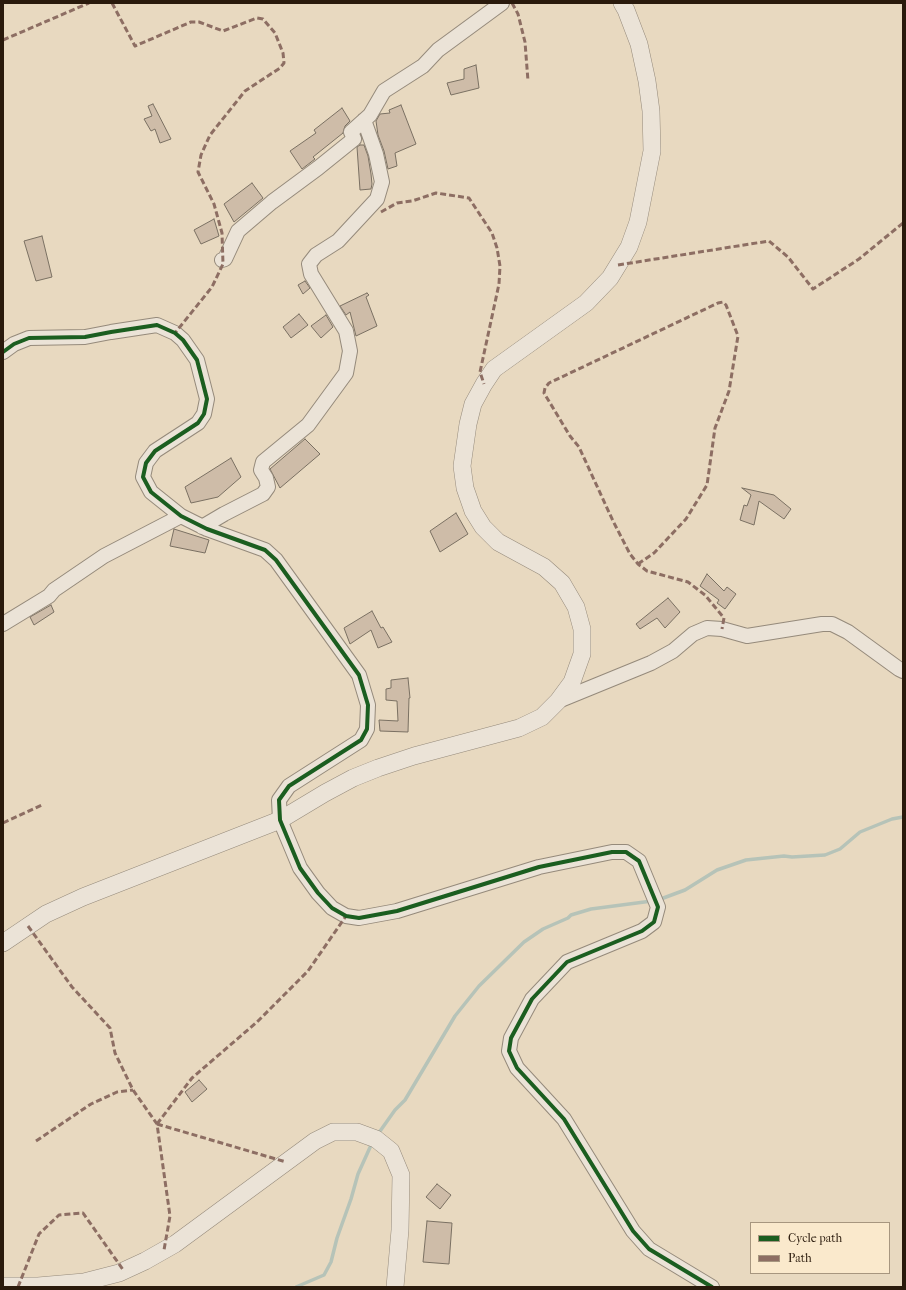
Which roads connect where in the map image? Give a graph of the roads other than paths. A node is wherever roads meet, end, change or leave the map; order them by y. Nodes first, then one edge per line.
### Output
1 (502, 3) edge
2 (622, 3) edge
3 (364, 120) junction
4 (222, 260) dead end
5 (3, 352) edge
6 (181, 516) junction
7 (202, 527) junction
8 (3, 624) edge
9 (903, 671) edge
10 (558, 701) junction
11 (280, 820) junction
12 (3, 943) edge
13 (3, 1286) edge
14 (394, 1287) edge
15 (712, 1287) edge

1 - 3 street
2 - 10 street
3 - 4 street
3 - 7 street
5 - 6 street
6 - 7 street
6 - 8 street
7 - 11 street
9 - 10 street
10 - 11 street
11 - 12 street
11 - 15 street
13 - 14 street

